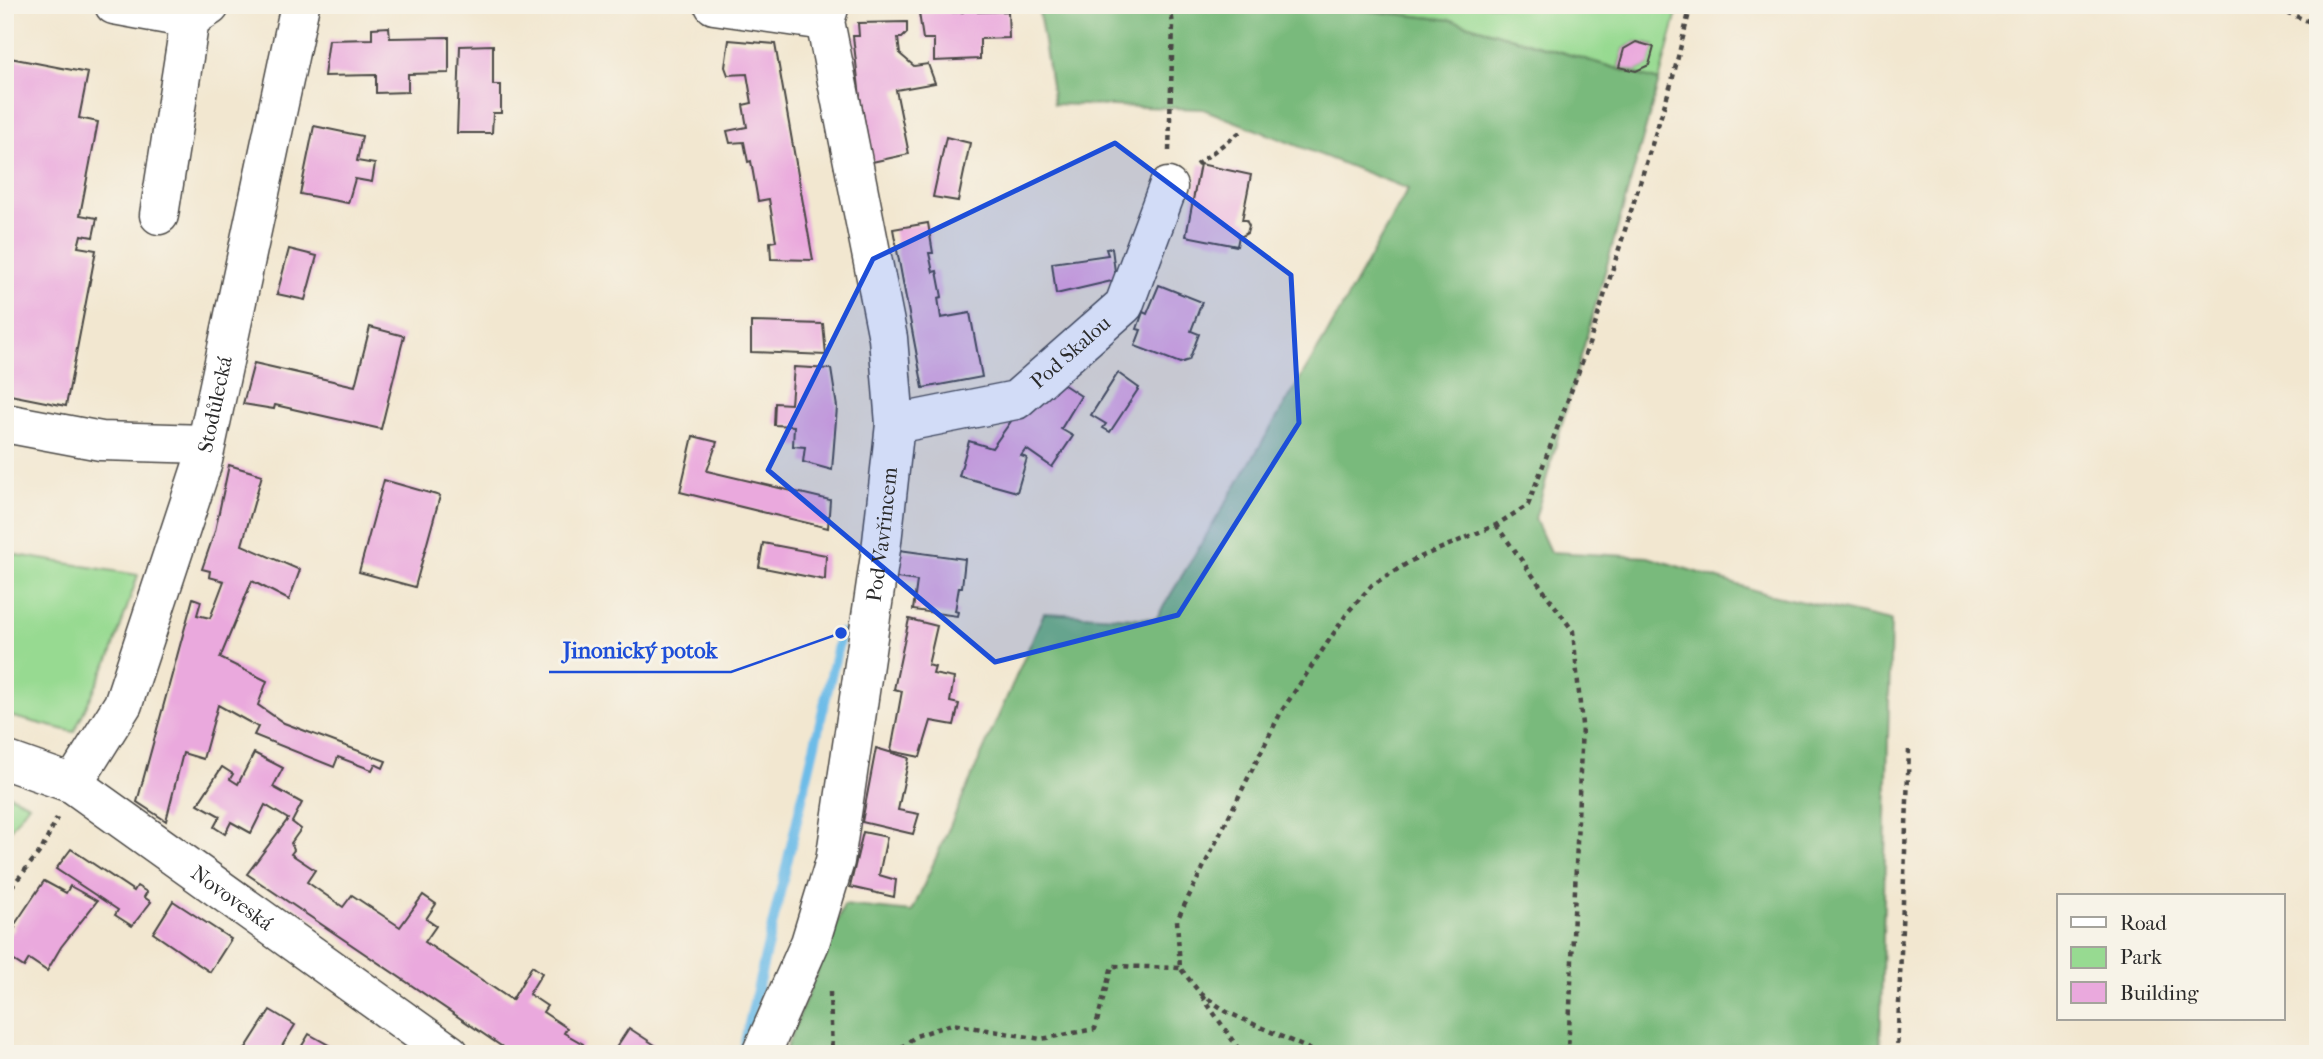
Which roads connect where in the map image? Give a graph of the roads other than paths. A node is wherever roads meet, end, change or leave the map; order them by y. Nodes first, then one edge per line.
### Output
1 (114, 5) edge
2 (300, 5) edge
3 (714, 5) edge
4 (201, 12) edge
5 (828, 13) edge
6 (1168, 187) road end
7 (159, 215) dead end
8 (5, 424) edge
9 (895, 424) junction
10 (206, 444) junction
11 (5, 760) edge
12 (74, 784) junction
13 (450, 1054) edge
14 (761, 1054) edge

1 - 4 street
2 - 10 street, Stodůlecká
3 - 5 street
4 - 7 street
5 - 9 street, Pod Vavřincem
6 - 9 street, Pod Skalou
8 - 10 street
9 - 14 street, Pod Vavřincem
10 - 12 street, Stodůlecká
11 - 12 street, Novoveská
12 - 13 street, Novoveská

